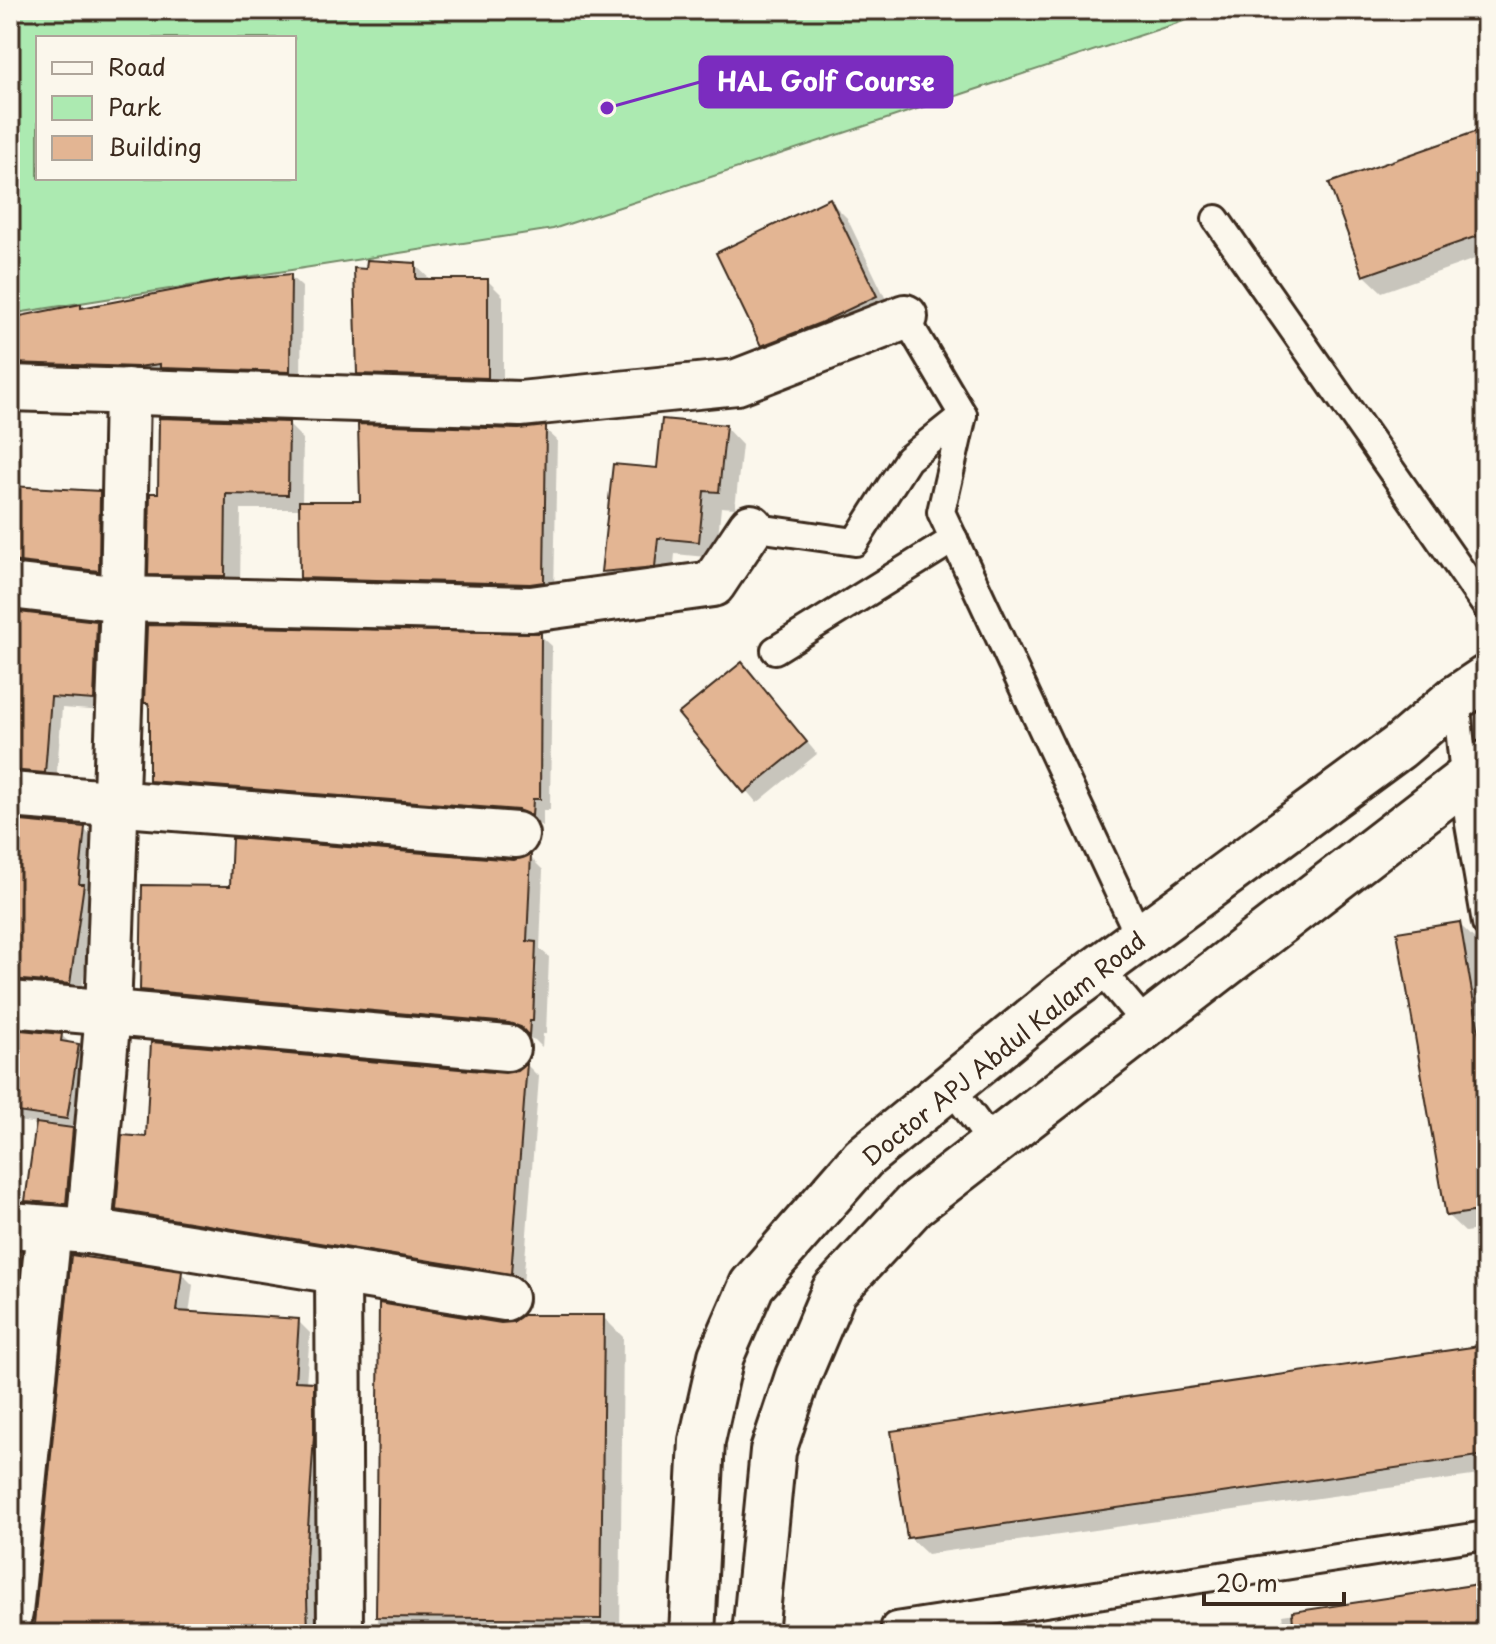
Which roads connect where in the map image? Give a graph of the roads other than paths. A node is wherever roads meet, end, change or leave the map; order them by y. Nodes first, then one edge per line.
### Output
1 (1216, 219) dead end
2 (905, 317) joint
3 (10, 388) edge
4 (127, 391) junction
5 (963, 415) junction
6 (751, 527) joint
7 (954, 539) junction
8 (10, 586) edge
9 (123, 599) junction
10 (1486, 606) edge
11 (775, 650) dead end
12 (1471, 688) edge
13 (1475, 771) edge
14 (10, 795) edge
15 (116, 804) junction
16 (516, 835) dead end
17 (1486, 923) edge
18 (1140, 938) junction
19 (1099, 968) junction
20 (10, 1004) edge
21 (108, 1013) junction
22 (1147, 1025) junction
23 (507, 1048) dead end
24 (950, 1086) junction
25 (993, 1144) junction
26 (49, 1228) edge
27 (338, 1272) junction
28 (505, 1298) dead end
29 (1486, 1535) edge
30 (10, 1613) edge
31 (895, 1626) dead end
32 (340, 1634) edge
33 (692, 1634) edge
34 (755, 1634) edge

1 - 10 lane
2 - 4 street
2 - 5 lane
3 - 4 street
4 - 9 street
5 - 6 lane
5 - 7 lane
6 - 9 street
7 - 11 lane
7 - 18 lane
8 - 9 street
9 - 15 street
12 - 13 lane
12 - 18 street, Doctor APJ Abdul Kalam Road
13 - 17 lane
13 - 22 street
14 - 15 street
15 - 16 street
15 - 21 street
18 - 19 street, Doctor APJ Abdul Kalam Road
19 - 22 lane
19 - 24 street, Doctor APJ Abdul Kalam Road
20 - 21 street
21 - 23 street
21 - 26 street
22 - 25 street
24 - 25 lane
24 - 33 street, Doctor APJ Abdul Kalam Road
25 - 34 street
26 - 27 street
26 - 30 street
27 - 28 street
27 - 32 street
29 - 31 lane

